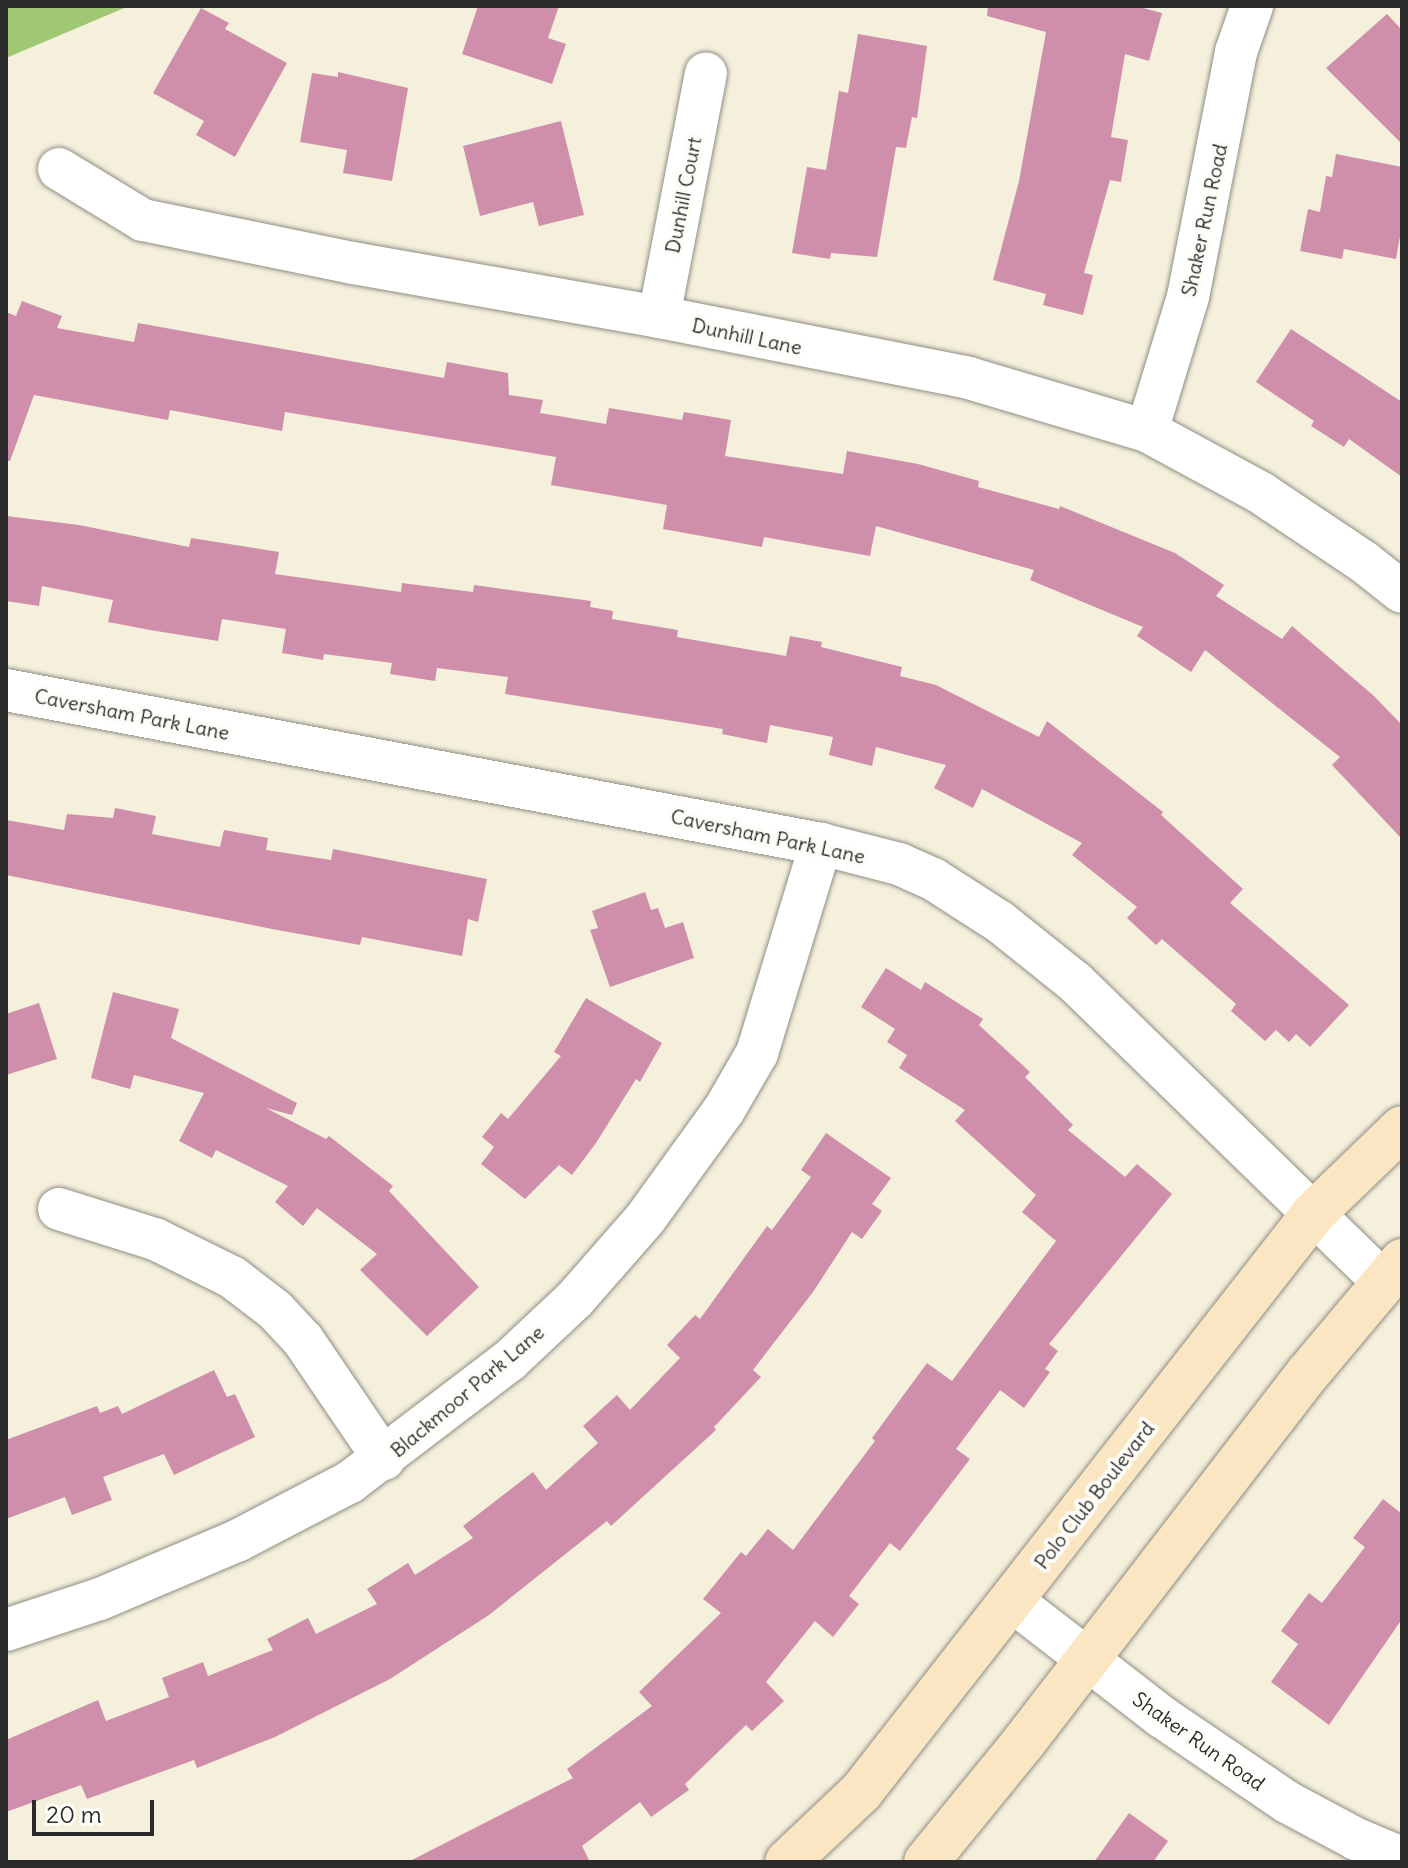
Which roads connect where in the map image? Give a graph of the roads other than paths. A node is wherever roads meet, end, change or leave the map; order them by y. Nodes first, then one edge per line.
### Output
1 (1252, 6) edge
2 (706, 73) dead end
3 (59, 169) dead end
4 (659, 317) junction
5 (1147, 431) junction
6 (1402, 592) edge
7 (6, 690) edge
8 (821, 844) junction
9 (1402, 1128) edge
10 (59, 1209) dead end
11 (1314, 1213) junction
12 (1393, 1271) edge
13 (384, 1459) junction
14 (1011, 1600) junction
15 (6, 1630) edge
16 (1087, 1659) junction
17 (1402, 1858) edge
18 (787, 1862) edge
19 (926, 1862) edge

1 - 5 street, Shaker Run Road
2 - 4 street, Dunhill Court
3 - 4 street, Dunhill Lane
4 - 5 street, Dunhill Lane
5 - 6 street, Dunhill Lane
7 - 8 street, Caversham Park Lane
8 - 11 street, Caversham Park Lane
8 - 13 street, Blackmoor Park Lane
9 - 11 street, Polo Club Boulevard
10 - 13 street
11 - 12 street, Caversham Park Lane
11 - 14 street, Polo Club Boulevard
12 - 16 street
13 - 15 street, Blackmoor Park Lane
14 - 16 street, Shaker Run Road
14 - 18 street, Polo Club Boulevard
16 - 17 street, Shaker Run Road
16 - 19 street

